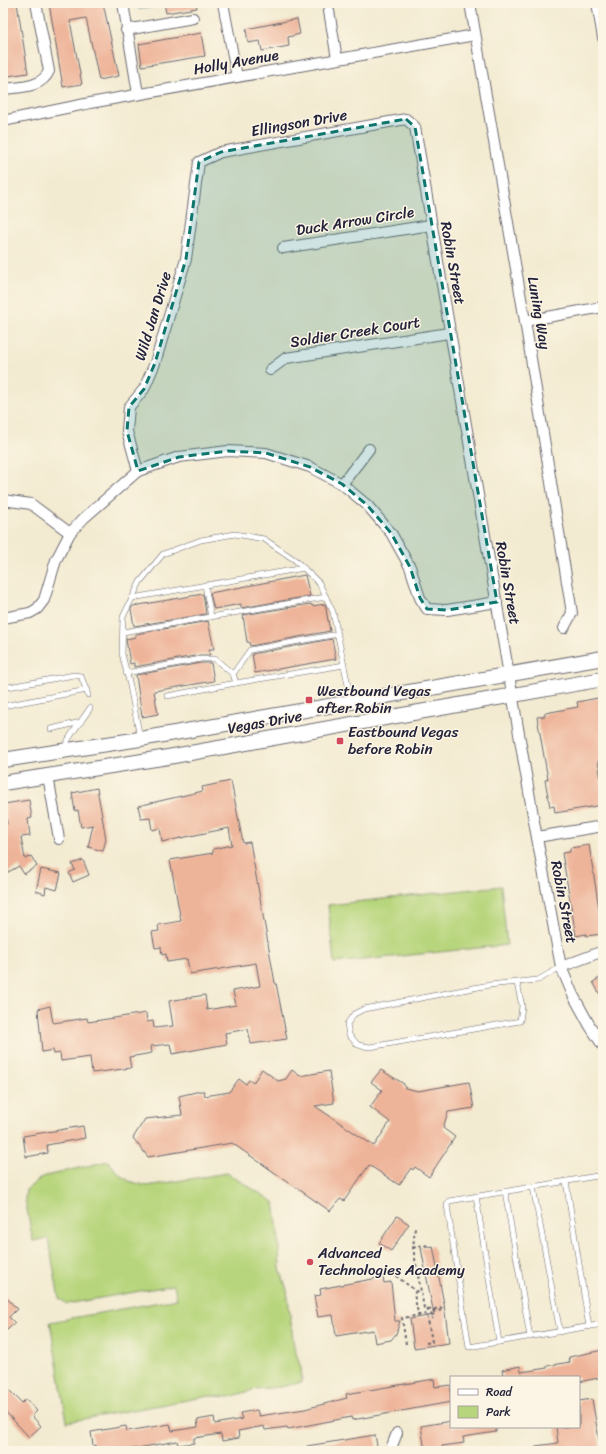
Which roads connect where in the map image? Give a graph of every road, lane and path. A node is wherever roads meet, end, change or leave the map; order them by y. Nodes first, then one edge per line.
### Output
1 (36, 3) edge
2 (122, 3) edge
3 (223, 3) edge
4 (470, 3) edge
5 (597, 3) edge
6 (329, 11) dead end
7 (193, 18) dead end
8 (126, 30) junction
9 (475, 35) junction
10 (603, 38) edge
11 (337, 59) junction
12 (237, 77) junction
13 (3, 89) edge
14 (138, 94) junction
15 (406, 119) joint
16 (3, 121) edge
17 (199, 162) joint
18 (431, 225) junction
19 (282, 248) dead end
20 (603, 307) edge
21 (525, 321) junction
22 (449, 333) junction
23 (270, 370) dead end
24 (368, 449) dead end
25 (138, 470) junction
26 (342, 484) junction
27 (3, 500) edge
28 (70, 533) junction
29 (304, 568) junction
30 (205, 585) junction
31 (326, 597) junction
32 (132, 598) junction
33 (497, 602) junction
34 (211, 617) junction
35 (3, 618) edge
36 (564, 628) dead end
37 (123, 632) junction
38 (338, 634) junction
39 (603, 658) edge
40 (344, 665) junction
41 (126, 673) junction
42 (233, 674) junction
43 (509, 674) junction
44 (603, 679) edge
45 (236, 683) junction
46 (3, 688) edge
47 (512, 695) junction
48 (167, 696) dead end
49 (352, 702) junction
50 (3, 706) edge
51 (90, 708) dead end
52 (252, 719) junction
53 (82, 722) junction
54 (51, 729) dead end
55 (140, 739) junction
56 (257, 741) junction
57 (64, 750) junction
58 (3, 760) edge
59 (48, 776) junction
60 (3, 783) edge
61 (603, 826) edge
62 (537, 837) junction
63 (59, 839) dead end
64 (603, 951) edge
65 (562, 967) junction
66 (517, 983) junction
67 (603, 1046) edge
68 (603, 1175) edge
69 (566, 1181) junction
70 (533, 1187) junction
71 (505, 1191) junction
72 (476, 1196) junction
73 (415, 1228) dead end
74 (429, 1246) dead end
75 (413, 1248) junction
76 (396, 1276) dead end
77 (416, 1291) junction
78 (421, 1292) junction
79 (428, 1310) junction
80 (427, 1314) junction
81 (418, 1317) junction
82 (434, 1318) dead end
83 (603, 1324) edge
84 (589, 1327) junction
85 (560, 1332) junction
86 (530, 1337) junction
87 (499, 1342) junction
88 (426, 1343) dead end
89 (406, 1344) dead end
90 (397, 1433) dead end
91 (390, 1451) edge

1 - 13 street
2 - 8 street
3 - 12 street
4 - 9 street, Luning Way
5 - 10 street
6 - 11 street
7 - 8 street
8 - 14 street
9 - 11 street, Holly Avenue
9 - 21 street, Luning Way
11 - 12 street, Holly Avenue
12 - 14 street, Holly Avenue
14 - 16 street, Holly Avenue
15 - 17 street, Ellingson Drive
15 - 18 street, Robin Street
17 - 25 street, Wild Jan Drive
18 - 19 street, Duck Arrow Circle
18 - 22 street, Robin Street
20 - 21 street
21 - 36 street, Luning Way
22 - 23 street, Soldier Creek Court
22 - 33 street, Robin Street
24 - 26 street
25 - 26 street
25 - 28 street
26 - 33 street
27 - 28 street
28 - 35 street
29 - 30 lane
29 - 31 lane
29 - 32 lane
30 - 32 lane
30 - 34 lane
31 - 34 lane
31 - 38 lane
32 - 37 lane
33 - 43 street, Robin Street
34 - 37 lane
37 - 41 lane
38 - 40 lane
38 - 42 lane
39 - 43 main road, Vegas Drive
40 - 45 lane
40 - 49 lane
41 - 42 lane
41 - 55 lane
42 - 45 lane
43 - 47 street, Robin Street
43 - 49 main road, Vegas Drive
44 - 47 main road, Vegas Drive
45 - 48 lane
46 - 50 lane
47 - 56 main road, Vegas Drive
47 - 62 street, Robin Street
49 - 52 main road, Vegas Drive
51 - 53 lane
52 - 55 main road, Vegas Drive
52 - 56 main road
53 - 54 lane
53 - 57 lane
55 - 57 main road, Vegas Drive
56 - 59 main road, Vegas Drive
57 - 58 main road, Vegas Drive
59 - 60 main road, Vegas Drive
59 - 63 street
61 - 62 street
62 - 65 street, Robin Street
64 - 65 street
65 - 66 lane
65 - 67 street, Robin Street
66 - 66 lane
68 - 69 lane
69 - 70 lane
69 - 84 lane
70 - 71 lane
70 - 85 lane
71 - 72 lane
71 - 86 lane
72 - 87 lane
72 - 87 lane
73 - 75 path
74 - 75 path
75 - 78 path
76 - 77 path
77 - 78 path
77 - 81 path
78 - 79 path
79 - 80 path
79 - 82 path
80 - 81 path
80 - 88 path
81 - 89 path
83 - 84 lane
84 - 85 lane
85 - 86 lane
86 - 87 lane
90 - 91 street

